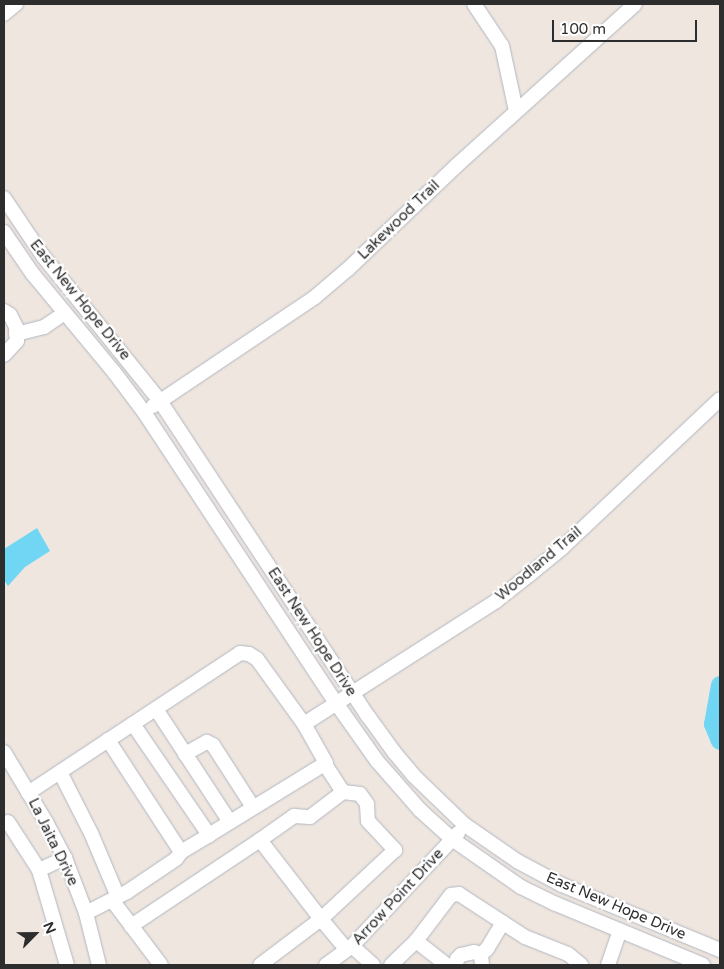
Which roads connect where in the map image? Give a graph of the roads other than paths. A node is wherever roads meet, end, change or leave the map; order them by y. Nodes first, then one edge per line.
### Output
1 (16, 4) edge
2 (474, 4) edge
3 (635, 4) edge
4 (4, 14) edge
5 (516, 111) junction
6 (4, 198) edge
7 (4, 234) edge
8 (4, 311) edge
9 (65, 313) junction
10 (16, 334) junction
11 (4, 355) edge
12 (720, 399) edge
13 (160, 401) junction
14 (144, 412) junction
15 (352, 693) junction
16 (336, 703) junction
17 (156, 709) junction
18 (133, 724) junction
19 (304, 724) junction
20 (108, 740) junction
21 (4, 752) edge
22 (185, 754) junction
23 (324, 764) junction
24 (60, 772) junction
25 (343, 792) junction
26 (28, 793) junction
27 (253, 807) junction
28 (8, 822) dead end
29 (230, 822) junction
30 (466, 825) junction
31 (208, 835) junction
32 (260, 840) junction
33 (452, 840) junction
34 (181, 852) junction
35 (65, 858) junction
36 (39, 870) junction
37 (115, 899) junction
38 (86, 913) junction
39 (321, 918) junction
40 (503, 922) junction
41 (131, 926) junction
42 (620, 931) junction
43 (416, 941) junction
44 (350, 948) junction
45 (720, 950) edge
46 (481, 960) edge
47 (67, 965) edge
48 (99, 965) edge
49 (161, 965) edge
50 (260, 965) edge
51 (326, 965) edge
52 (373, 965) edge
53 (391, 965) edge
54 (447, 965) edge
55 (456, 965) edge
56 (581, 965) edge
57 (608, 965) edge
58 (703, 965) edge

1 - 4 street
2 - 5 street
3 - 5 street, Lakewood Trail
5 - 13 street, Lakewood Trail
6 - 13 street, East New Hope Drive
7 - 9 street, East New Hope Drive
8 - 10 street
9 - 10 street
9 - 14 street, East New Hope Drive
10 - 11 street
12 - 15 street, Woodland Trail
13 - 14 street, Lakewood Trail
13 - 15 street, East New Hope Drive
14 - 16 street, East New Hope Drive
15 - 16 street, Woodland Trail
15 - 30 street, East New Hope Drive
16 - 19 street, Woodland Trail
16 - 33 street, East New Hope Drive
17 - 18 street
17 - 19 street
17 - 22 street
18 - 20 street
18 - 31 street
19 - 23 street
20 - 24 street
20 - 34 street
21 - 26 street, La Jaita Drive
22 - 27 street
22 - 29 street
23 - 25 street
23 - 27 street
24 - 26 street
24 - 37 street
25 - 32 street
25 - 39 street
26 - 35 street, La Jaita Drive
27 - 29 street
28 - 36 street
29 - 31 street
30 - 33 street, Arrow Point Drive
30 - 45 street, East New Hope Drive
31 - 34 street
32 - 39 street
32 - 41 street
33 - 42 street, East New Hope Drive
33 - 44 street, Arrow Point Drive
34 - 37 street
35 - 36 street
35 - 38 street, La Jaita Drive
36 - 47 street
37 - 38 street
37 - 41 street
38 - 48 street, La Jaita Drive
39 - 44 street
39 - 50 street
40 - 43 street
40 - 46 street
40 - 56 street
41 - 49 street
42 - 57 street
42 - 58 street, East New Hope Drive
43 - 53 street
43 - 54 street
44 - 51 street, Arrow Point Drive
44 - 52 street
46 - 55 street

